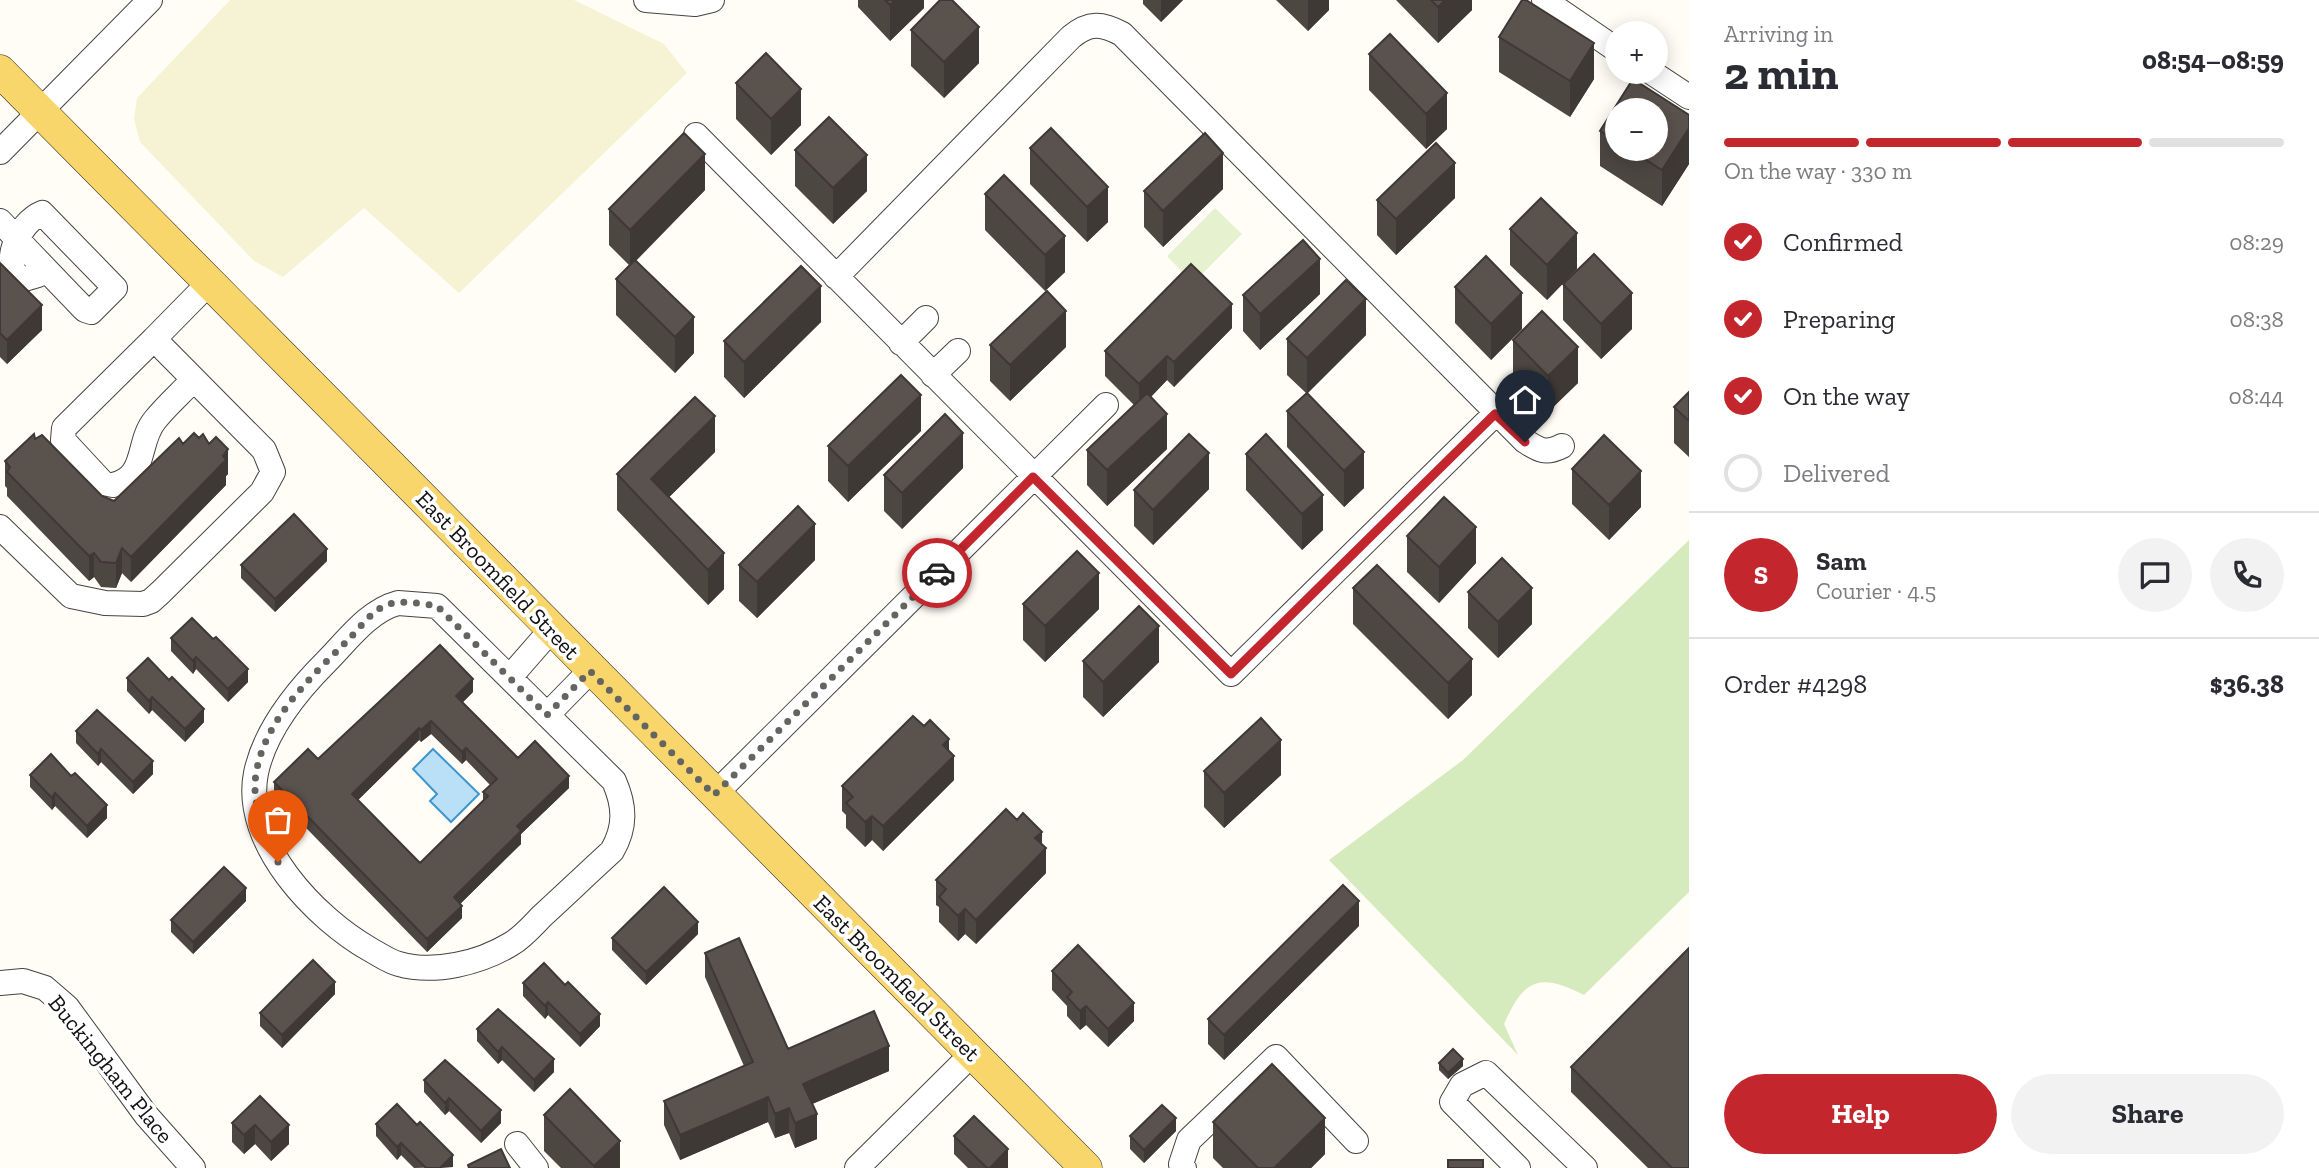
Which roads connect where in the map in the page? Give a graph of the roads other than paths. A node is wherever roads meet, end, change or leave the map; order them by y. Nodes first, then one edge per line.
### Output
1 (150, 0) edge
2 (646, 0) edge
3 (712, 0) edge
4 (1544, 0) edge
5 (1605, 42) edge
6 (0, 71) edge
7 (1668, 83) edge
8 (1689, 97) edge
9 (41, 112) junction
10 (696, 135) dead end
11 (0, 152) edge
12 (7, 229) edge
13 (836, 277) junction
14 (211, 282) junction
15 (926, 318) dead end
16 (154, 339) junction
17 (901, 343) junction
18 (958, 351) dead end
19 (933, 375) junction
20 (194, 380) junction
21 (1106, 405) dead end
22 (1495, 414) junction
23 (1562, 446) dead end
24 (1033, 477) junction
25 (0, 527) edge
26 (551, 630) junction
27 (590, 671) junction
28 (510, 677) junction
29 (547, 715) junction
30 (714, 795) junction
31 (11, 982) edge
32 (972, 1054) junction
33 (1356, 1141) dead end
34 (516, 1144) dead end
35 (193, 1168) edge
36 (536, 1168) edge
37 (857, 1168) edge
38 (1086, 1168) edge
39 (1184, 1168) edge
40 (1518, 1168) edge
41 (1585, 1168) edge

1 - 9 street
2 - 3 street
4 - 5 street
6 - 9 main road, East Broomfield Street
7 - 8 street
9 - 11 street
9 - 14 main road, East Broomfield Street
10 - 13 street
12 - 12 street
13 - 17 street
13 - 22 street
14 - 16 street
14 - 26 main road, East Broomfield Street
15 - 17 street
16 - 20 street
16 - 20 street
17 - 19 street
18 - 19 street
19 - 24 street
20 - 25 street
21 - 24 street
22 - 23 street
22 - 24 street
24 - 30 street
26 - 27 main road, East Broomfield Street
26 - 28 street
27 - 29 street
27 - 30 main road, East Broomfield Street
28 - 29 street
28 - 29 street
30 - 32 main road, East Broomfield Street
31 - 35 street, Buckingham Place
32 - 37 street
32 - 38 main road, East Broomfield Street
33 - 39 street
34 - 36 street
40 - 41 street

